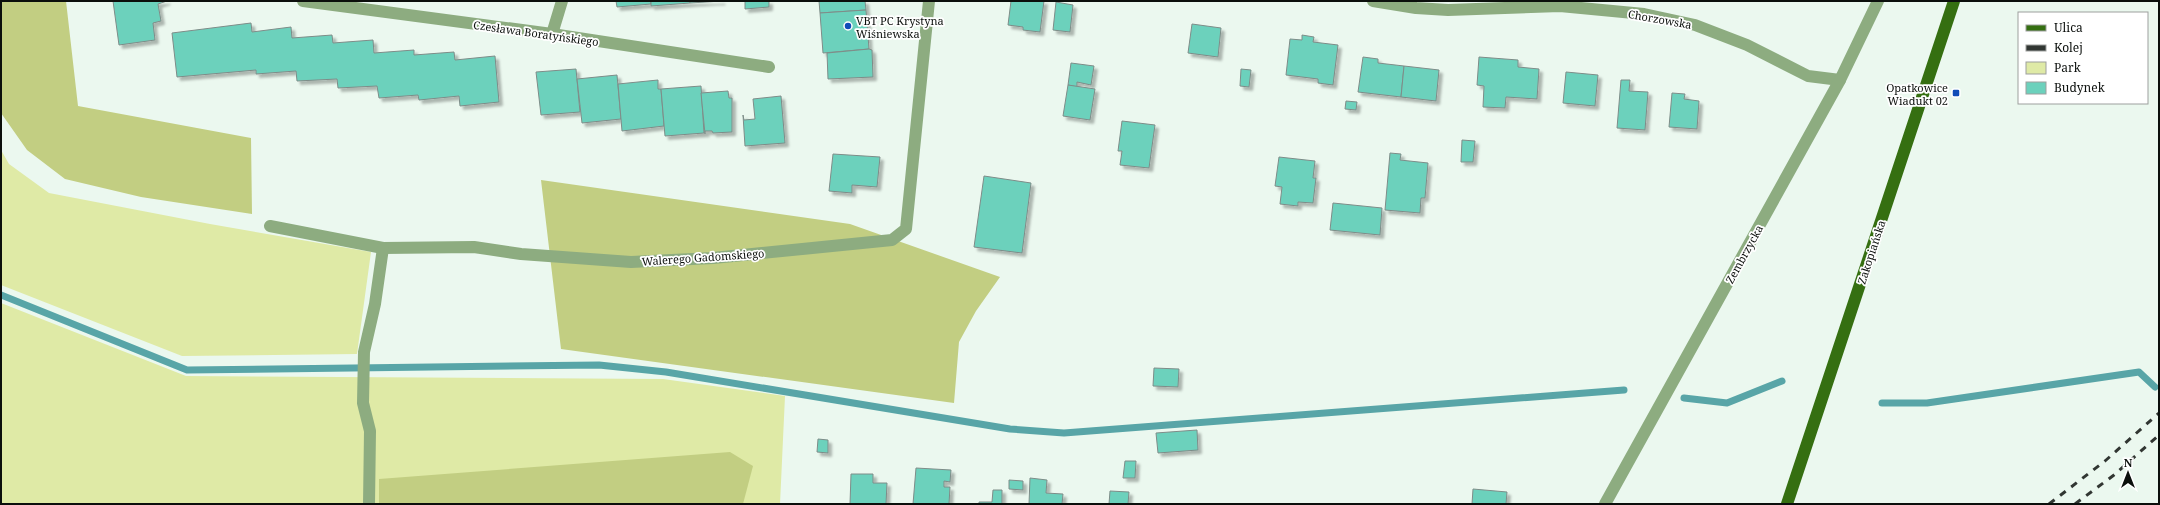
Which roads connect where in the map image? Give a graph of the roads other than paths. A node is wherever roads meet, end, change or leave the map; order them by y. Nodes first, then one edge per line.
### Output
1 (303, 1) edge
2 (562, 1) edge
3 (929, 1) edge
4 (1373, 1) edge
5 (1878, 1) edge
6 (1954, 1) edge
7 (552, 34) junction
8 (769, 66) dead end
9 (1840, 80) junction
10 (270, 226) dead end
11 (383, 248) junction
12 (369, 504) edge
13 (1605, 504) edge
14 (1787, 504) edge

1 - 7 street, Czesława Boratyńskiego
2 - 7 street
3 - 11 street, Walerego Gadomskiego
4 - 9 street, Chorzowska
5 - 9 street, Zembrzycka
6 - 14 main road, Zakopiańska
7 - 8 street, Czesława Boratyńskiego
9 - 13 street, Zembrzycka
10 - 11 street, Walerego Gadomskiego
11 - 12 street

